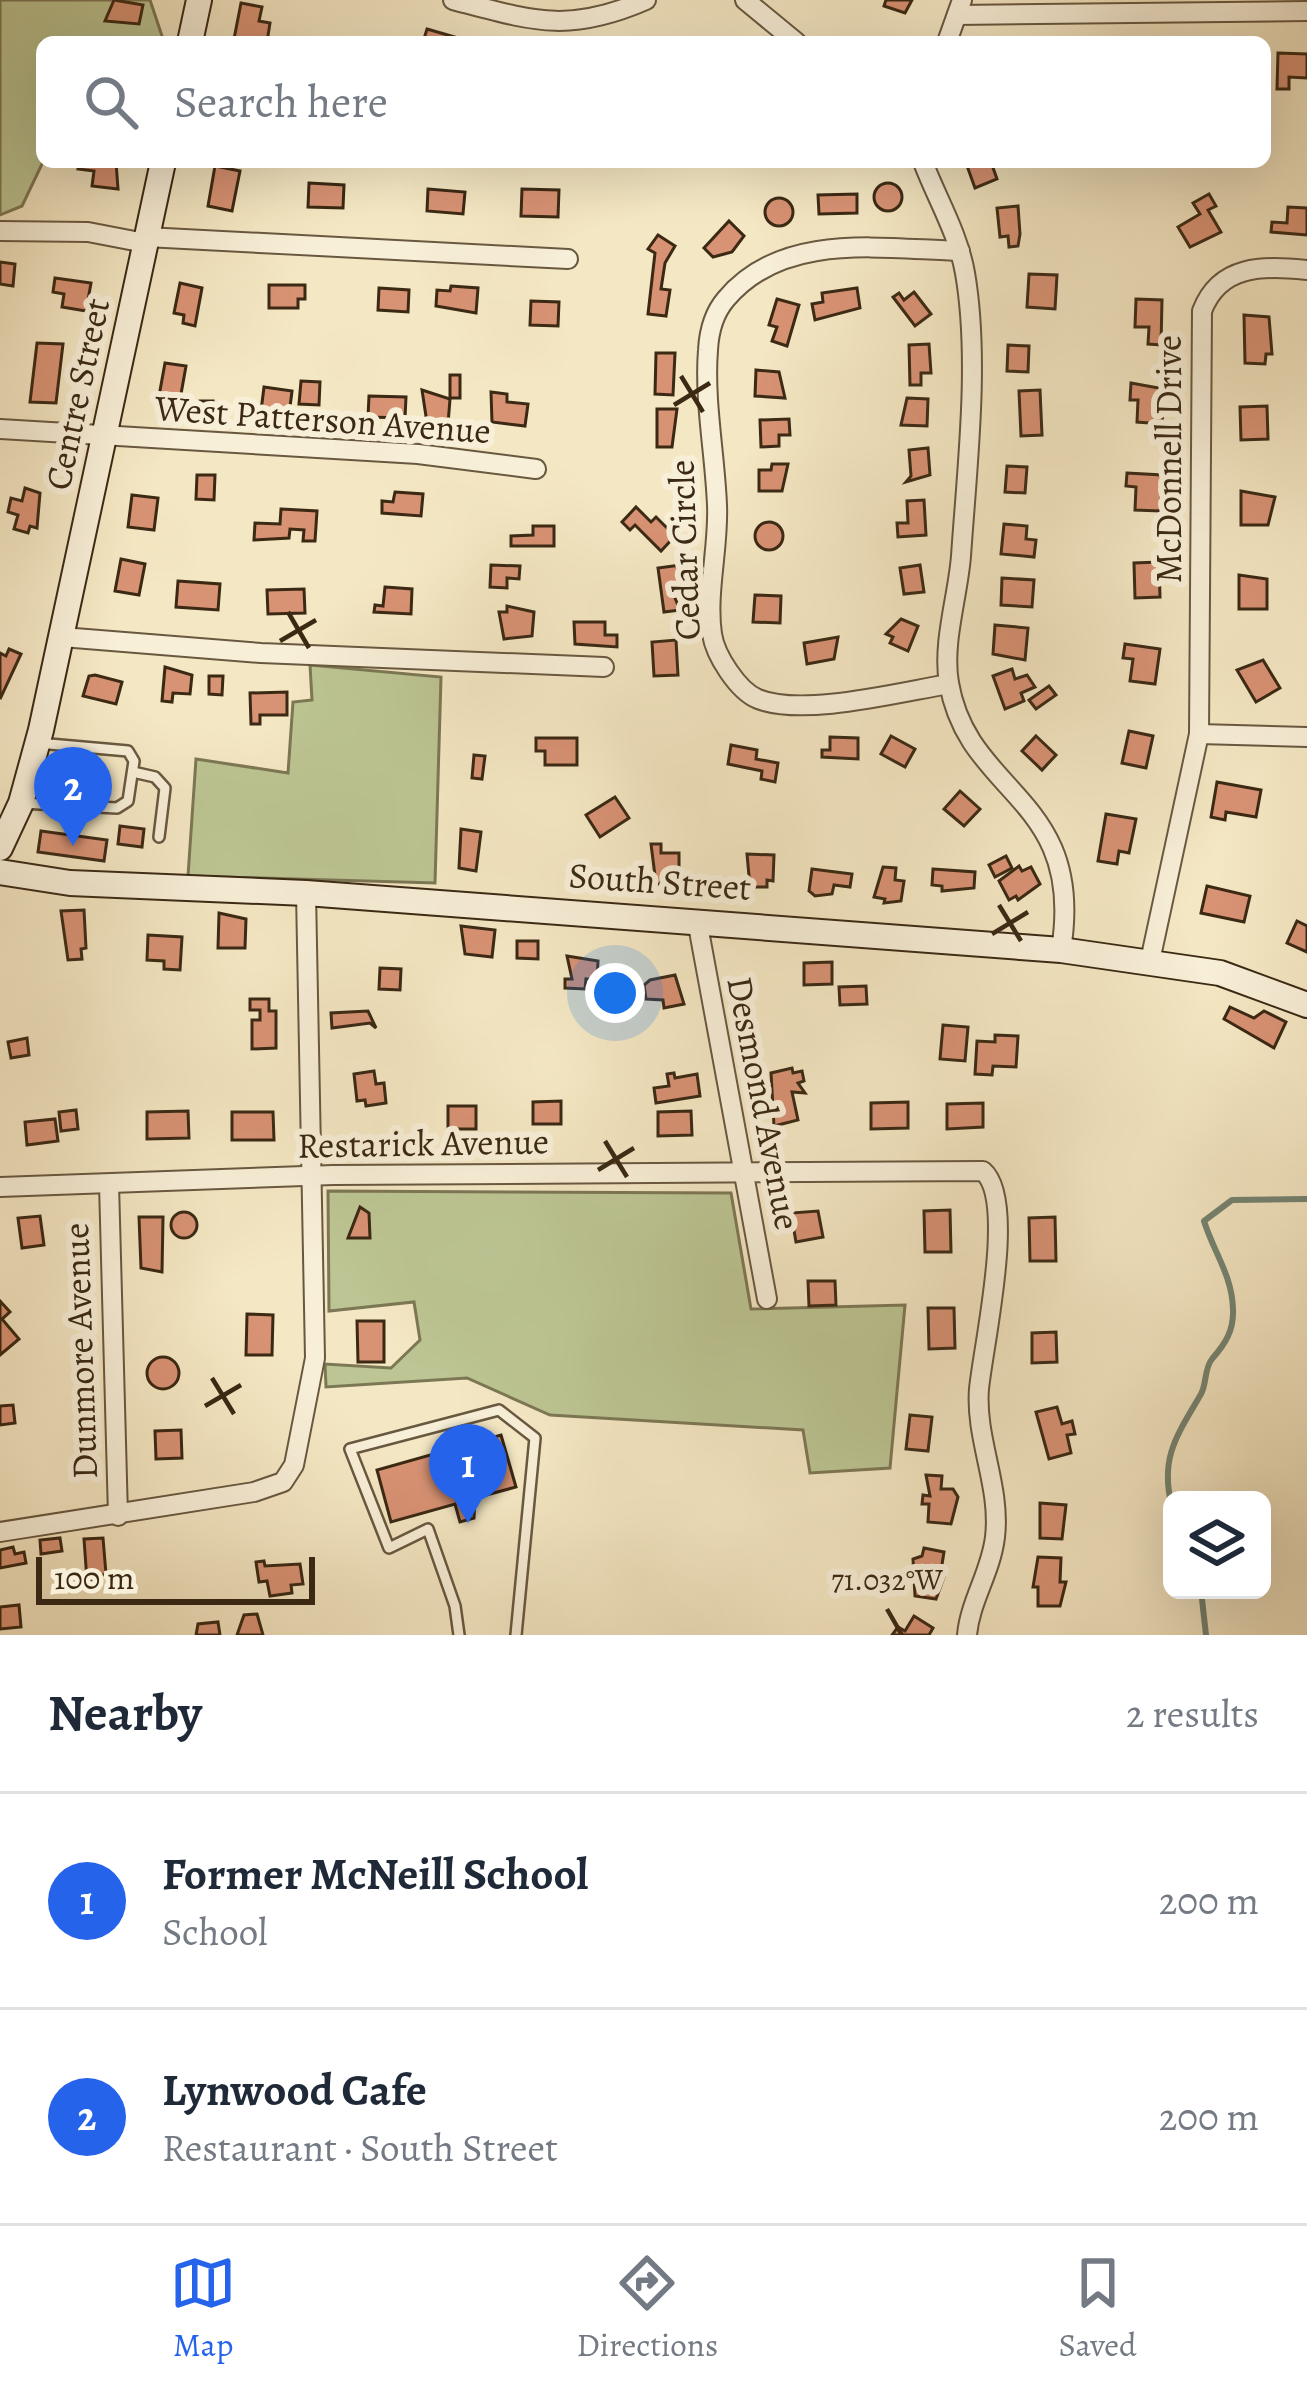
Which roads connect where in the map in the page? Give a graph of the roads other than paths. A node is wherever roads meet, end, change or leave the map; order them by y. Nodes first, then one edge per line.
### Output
1 (199, 0) edge
2 (453, 0) edge
3 (646, 0) edge
4 (745, 0) edge
5 (959, 8) edge
6 (1307, 11) edge
7 (191, 36) edge
8 (789, 36) edge
9 (162, 168) edge
10 (925, 168) edge
11 (0, 231) edge
12 (146, 240) junction
13 (960, 251) junction
14 (568, 260) dead end
15 (1307, 270) edge
16 (0, 429) edge
17 (105, 438) junction
18 (536, 470) dead end
19 (62, 637) junction
20 (604, 667) dead end
21 (949, 684) junction
22 (1199, 734) junction
23 (1307, 737) edge
24 (38, 743) junction
25 (133, 772) junction
26 (21, 802) junction
27 (159, 837) dead end
28 (0, 848) edge
29 (0, 872) edge
30 (306, 892) junction
31 (697, 920) junction
32 (1061, 950) junction
33 (1150, 961) junction
34 (1307, 1005) edge
35 (742, 1174) junction
36 (313, 1177) junction
37 (109, 1184) junction
38 (0, 1187) edge
39 (767, 1299) dead end
40 (118, 1516) junction
41 (0, 1532) edge
42 (459, 1635) edge
43 (516, 1635) edge
44 (967, 1635) edge

1 - 7 main road
2 - 3 street
4 - 8 street
5 - 6 street
9 - 12 main road, Centre Street
10 - 13 street
11 - 12 street
12 - 14 street
12 - 17 main road, Centre Street
13 - 21 street
13 - 21 street, Cedar Circle
15 - 22 street, McDonnell Drive
16 - 17 street, West Patterson Avenue
17 - 18 street, West Patterson Avenue
17 - 19 main road, Centre Street
19 - 20 street
19 - 24 main road, Centre Street
21 - 32 street
22 - 23 street
22 - 33 street, McDonnell Drive
24 - 25 lane
24 - 26 main road, Centre Street
25 - 26 lane
25 - 27 lane
26 - 28 main road, Centre Street
29 - 30 main road, South Street
30 - 31 main road, South Street
30 - 36 street
31 - 32 main road, South Street
31 - 35 street, Desmond Avenue
32 - 33 main road, South Street
33 - 34 main road, South Street
35 - 36 street, Restarick Avenue
35 - 39 street, Desmond Avenue
35 - 44 street, Restarick Avenue
36 - 37 street, Restarick Avenue
36 - 40 street
37 - 38 street, Restarick Avenue
37 - 40 street, Dunmore Avenue
40 - 41 street
42 - 43 lane

